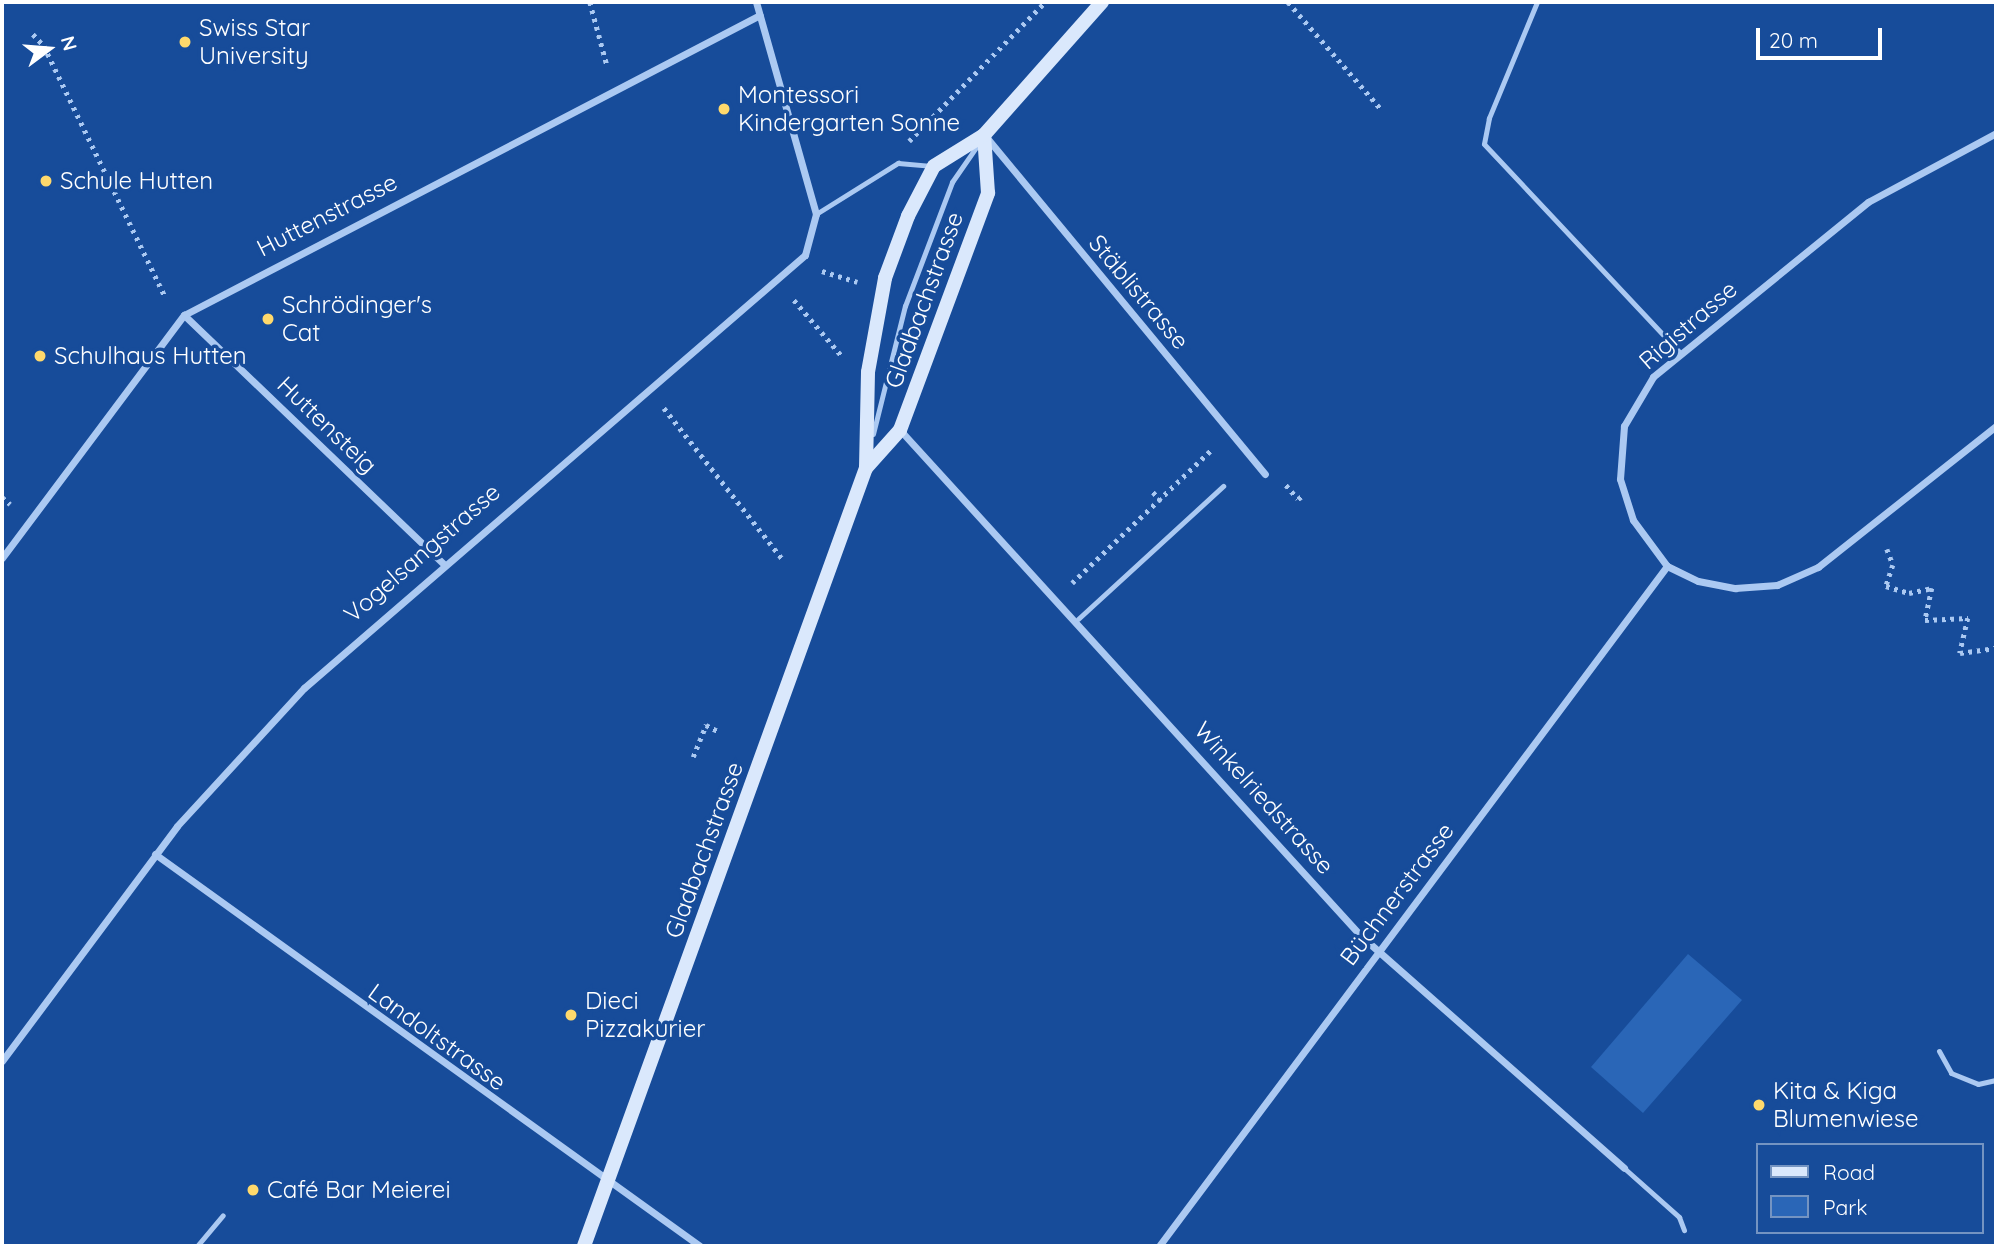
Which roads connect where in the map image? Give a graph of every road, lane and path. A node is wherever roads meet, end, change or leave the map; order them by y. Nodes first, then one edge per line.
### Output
1 (590, 2) edge
2 (756, 2) edge
3 (1045, 2) edge
4 (1102, 2) edge
5 (1288, 2) edge
6 (1537, 2) edge
7 (760, 15) junction
8 (33, 34) dead end
9 (620, 87) junction
10 (1382, 110) dead end
11 (1996, 132) edge
12 (984, 135) junction
13 (898, 163) junction
14 (934, 166) junction
15 (816, 214) junction
16 (818, 270) dead end
17 (858, 282) dead end
18 (167, 300) dead end
19 (794, 300) dead end
20 (184, 315) junction
21 (1680, 353) junction
22 (849, 365) dead end
23 (648, 388) junction
24 (1996, 426) edge
25 (900, 430) junction
26 (1233, 436) junction
27 (866, 468) junction
28 (1265, 474) dead end
29 (1223, 486) dead end
30 (1290, 490) dead end
31 (1153, 492) dead end
32 (1302, 496) dead end
33 (1162, 502) junction
34 (1887, 550) dead end
35 (2, 558) edge
36 (784, 561) dead end
37 (443, 564) junction
38 (1667, 566) junction
39 (1069, 586) dead end
40 (1078, 619) junction
41 (1996, 648) edge
42 (720, 732) dead end
43 (693, 757) dead end
44 (155, 854) junction
45 (1377, 952) junction
46 (1939, 1051) dead end
47 (2, 1061) edge
48 (1996, 1080) edge
49 (1624, 1168) joint
50 (608, 1182) junction
51 (223, 1214) dead end
52 (1684, 1230) dead end
53 (197, 1246) edge
54 (584, 1246) edge
55 (700, 1246) edge
56 (1159, 1246) edge

1 - 9 path
2 - 7 street
3 - 13 path
4 - 12 street
5 - 10 path
6 - 21 lane
7 - 9 street, Huttenstrasse
7 - 15 street
8 - 18 path
9 - 20 street, Huttenstrasse
11 - 21 street, Rigistrasse
12 - 14 street
12 - 25 street, Gladbachstrasse
12 - 26 street, Stäblistrasse
12 - 27 lane, Gladbachstrasse
13 - 14 lane
13 - 15 lane
14 - 27 street, Gladbachstrasse
15 - 23 street, Vogelsangstrasse
16 - 17 path
19 - 22 path
20 - 35 street, Huttenstrasse
20 - 37 street, Huttensteig
21 - 38 street, Rigistrasse
23 - 36 path
23 - 37 street, Vogelsangstrasse
24 - 38 street, Rigistrasse
25 - 27 street, Gladbachstrasse
25 - 40 street, Winkelriedstrasse
26 - 28 street, Stäblistrasse
26 - 33 path
27 - 50 street, Gladbachstrasse
29 - 40 lane
30 - 32 path
31 - 33 path
33 - 39 path
34 - 41 path
37 - 44 street, Vogelsangstrasse
38 - 45 street, Büchnerstrasse
40 - 45 street, Winkelriedstrasse
42 - 43 path
44 - 47 street, Vogelsangstrasse
44 - 50 street, Landoltstrasse
45 - 49 street, Winkelriedstrasse
45 - 56 street, Büchnerstrasse
46 - 48 lane
49 - 52 lane
50 - 54 street, Gladbachstrasse
50 - 55 street, Landoltstrasse
51 - 53 lane

